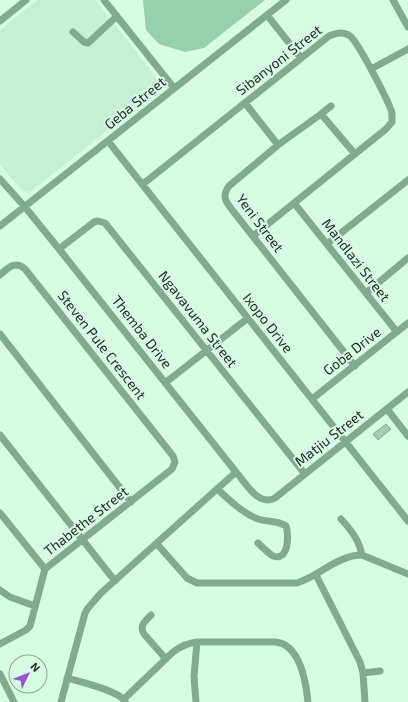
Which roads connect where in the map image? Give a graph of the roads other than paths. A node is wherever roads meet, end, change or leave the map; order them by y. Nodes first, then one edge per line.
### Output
1 (26, 0) edge
2 (104, 0) edge
3 (286, 0) edge
4 (393, 0) edge
5 (267, 15) junction
6 (117, 16) junction
7 (0, 21) edge
8 (408, 27) edge
9 (73, 32) dead end
10 (408, 48) edge
11 (301, 58) junction
12 (371, 69) junction
13 (174, 88) junction
14 (245, 103) junction
15 (331, 106) dead end
16 (321, 114) junction
17 (108, 141) junction
18 (278, 145) junction
19 (355, 154) junction
20 (0, 179) edge
21 (408, 180) edge
22 (142, 184) junction
23 (294, 203) junction
24 (25, 207) junction
25 (0, 226) edge
26 (253, 236) junction
27 (327, 244) junction
28 (60, 249) junction
29 (408, 258) edge
30 (0, 275) edge
31 (366, 293) junction
32 (248, 318) junction
33 (408, 323) edge
34 (397, 332) junction
35 (0, 334) edge
36 (207, 351) junction
37 (355, 366) junction
38 (166, 383) junction
39 (408, 392) edge
40 (312, 399) junction
41 (387, 409) junction
42 (0, 435) edge
43 (408, 436) edge
44 (345, 442) junction
45 (175, 462) joint
46 (236, 472) junction
47 (305, 474) junction
48 (217, 489) junction
49 (264, 500) joint
50 (131, 502) junction
51 (0, 513) edge
52 (341, 519) dead end
53 (408, 521) edge
54 (83, 540) junction
55 (258, 543) dead end
56 (157, 544) junction
57 (362, 555) junction
58 (45, 569) junction
59 (408, 574) edge
60 (316, 575) junction
61 (115, 581) junction
62 (0, 590) edge
63 (35, 606) junction
64 (151, 615) dead end
65 (197, 642) junction
66 (0, 644) edge
67 (166, 659) junction
68 (380, 671) dead end
69 (363, 673) junction
70 (0, 674) edge
71 (66, 678) junction
72 (125, 700) edge
73 (14, 702) edge
74 (61, 702) edge
75 (196, 702) edge
76 (308, 702) edge
77 (365, 702) edge

1 - 7 street
2 - 6 street
3 - 5 street, Geba Street
4 - 8 street
5 - 11 street
5 - 13 street, Geba Street
6 - 9 street
6 - 13 street
10 - 12 street
11 - 12 street, Sibanyoni Street
11 - 14 street, Sibanyoni Street
12 - 19 street, Sibanyoni Street
13 - 17 street, Geba Street
14 - 18 street
14 - 22 street, Sibanyoni Street
15 - 16 street, Yeni Street
16 - 18 street, Yeni Street
16 - 19 street
17 - 22 street, Ixopo Drive
17 - 24 street, Geba Street
18 - 26 street, Yeni Street
19 - 23 street, Sibanyoni Street
20 - 24 street, Themba Drive
21 - 27 street
22 - 32 street, Ixopo Drive
23 - 26 street, Sibanyoni Street
23 - 27 street, Mandlazi Street
24 - 25 street, Geba Street
24 - 28 street, Themba Drive
26 - 37 street, Yeni Street
27 - 31 street, Mandlazi Street
28 - 36 street, Ngavavuma Street
28 - 38 street, Themba Drive
29 - 31 street
30 - 45 street, Steven Pule Crescent
31 - 34 street, Mandlazi Street
32 - 36 street
32 - 40 street, Ixopo Drive
33 - 34 street, Goba Drive
34 - 37 street, Goba Drive
35 - 50 street
36 - 38 street
36 - 47 street, Ngavavuma Street
37 - 40 street, Goba Drive
38 - 46 street, Themba Drive
39 - 41 street, Matjiu Street
40 - 44 street, Ixopo Drive
41 - 43 street
41 - 44 street, Matjiu Street
42 - 54 street
44 - 47 street, Matjiu Street
44 - 53 street, Ixopo Drive
45 - 50 street, Thabethe Street
46 - 48 street
46 - 49 street, Themba Drive
47 - 49 street, Matjiu Street
48 - 55 street
48 - 56 street
50 - 54 street, Thabethe Street
51 - 58 street
52 - 57 street
54 - 58 street, Thabethe Street
54 - 61 street
56 - 60 street
56 - 61 street
57 - 59 street
57 - 60 street
58 - 63 street, Thabethe Street
60 - 69 street
61 - 71 street
62 - 63 street
63 - 66 street, Thabethe Street
64 - 67 street
65 - 67 street
65 - 75 street
65 - 76 street
67 - 72 street
68 - 69 street
69 - 77 street
70 - 73 street
71 - 72 street
71 - 74 street

